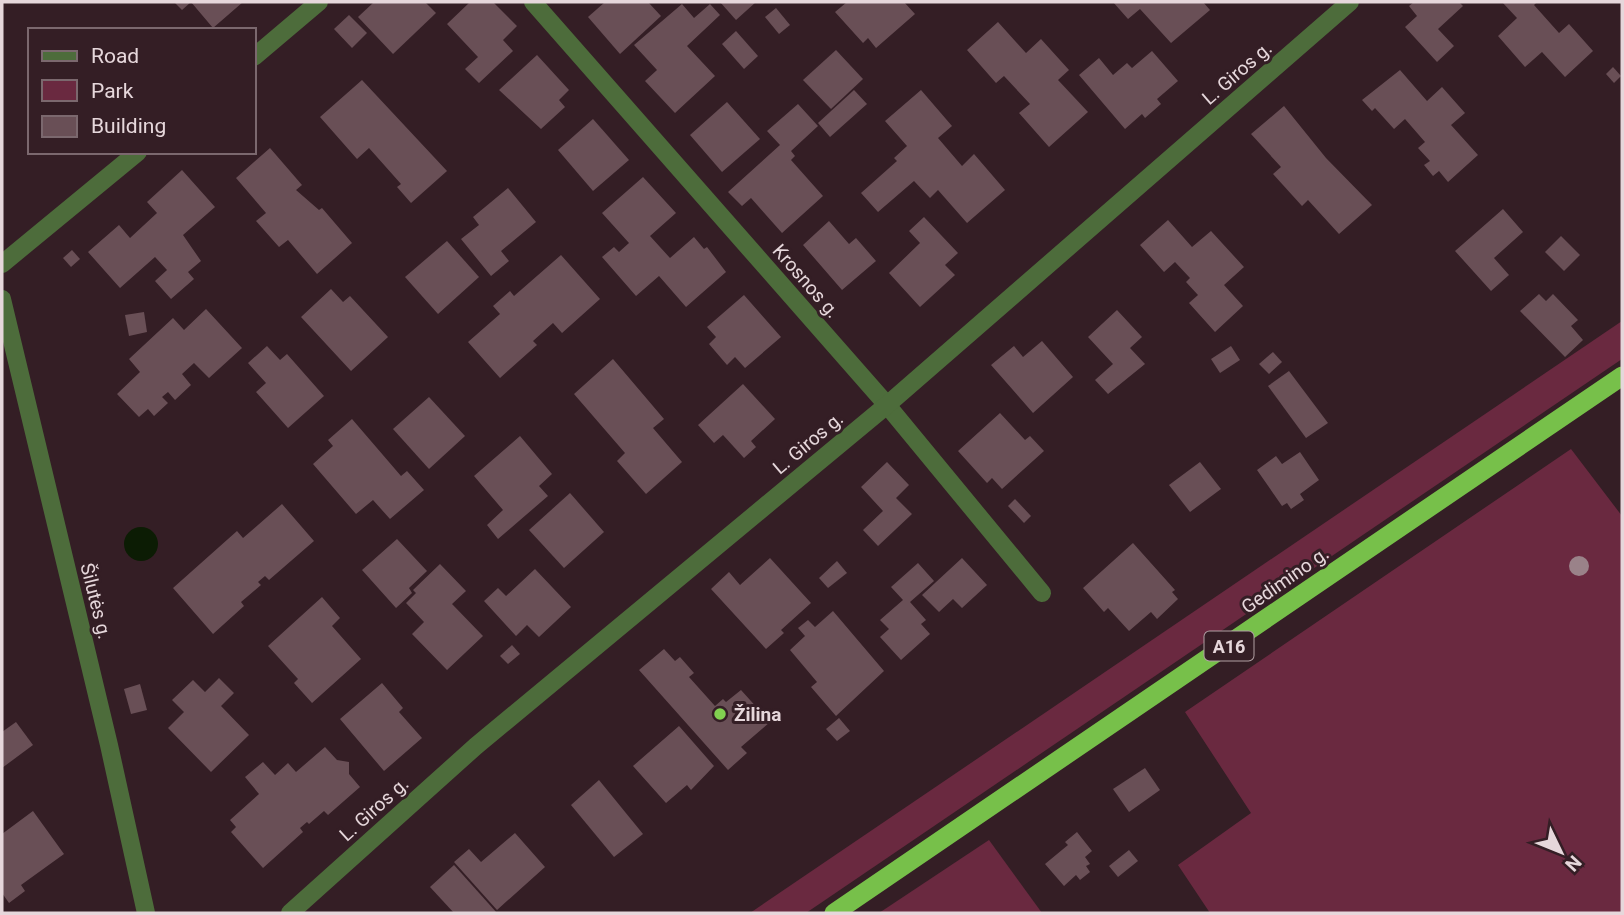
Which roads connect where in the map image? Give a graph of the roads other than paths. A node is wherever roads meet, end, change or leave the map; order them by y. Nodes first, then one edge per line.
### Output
1 (319, 2) edge
2 (533, 2) edge
3 (1350, 2) edge
4 (256, 55) edge
5 (136, 154) edge
6 (2, 264) edge
7 (2, 299) edge
8 (1622, 376) edge
9 (887, 405) junction
10 (1042, 593) dead end
11 (146, 913) edge
12 (290, 913) edge
13 (834, 913) edge

1 - 4 street
2 - 9 street, Krosnos g.
3 - 9 street, L. Giros g.
5 - 6 street
7 - 11 street, Šilutės g.
8 - 13 highway, Gedimino g. / A16
9 - 10 street, Krosnos g.
9 - 12 street, L. Giros g.

